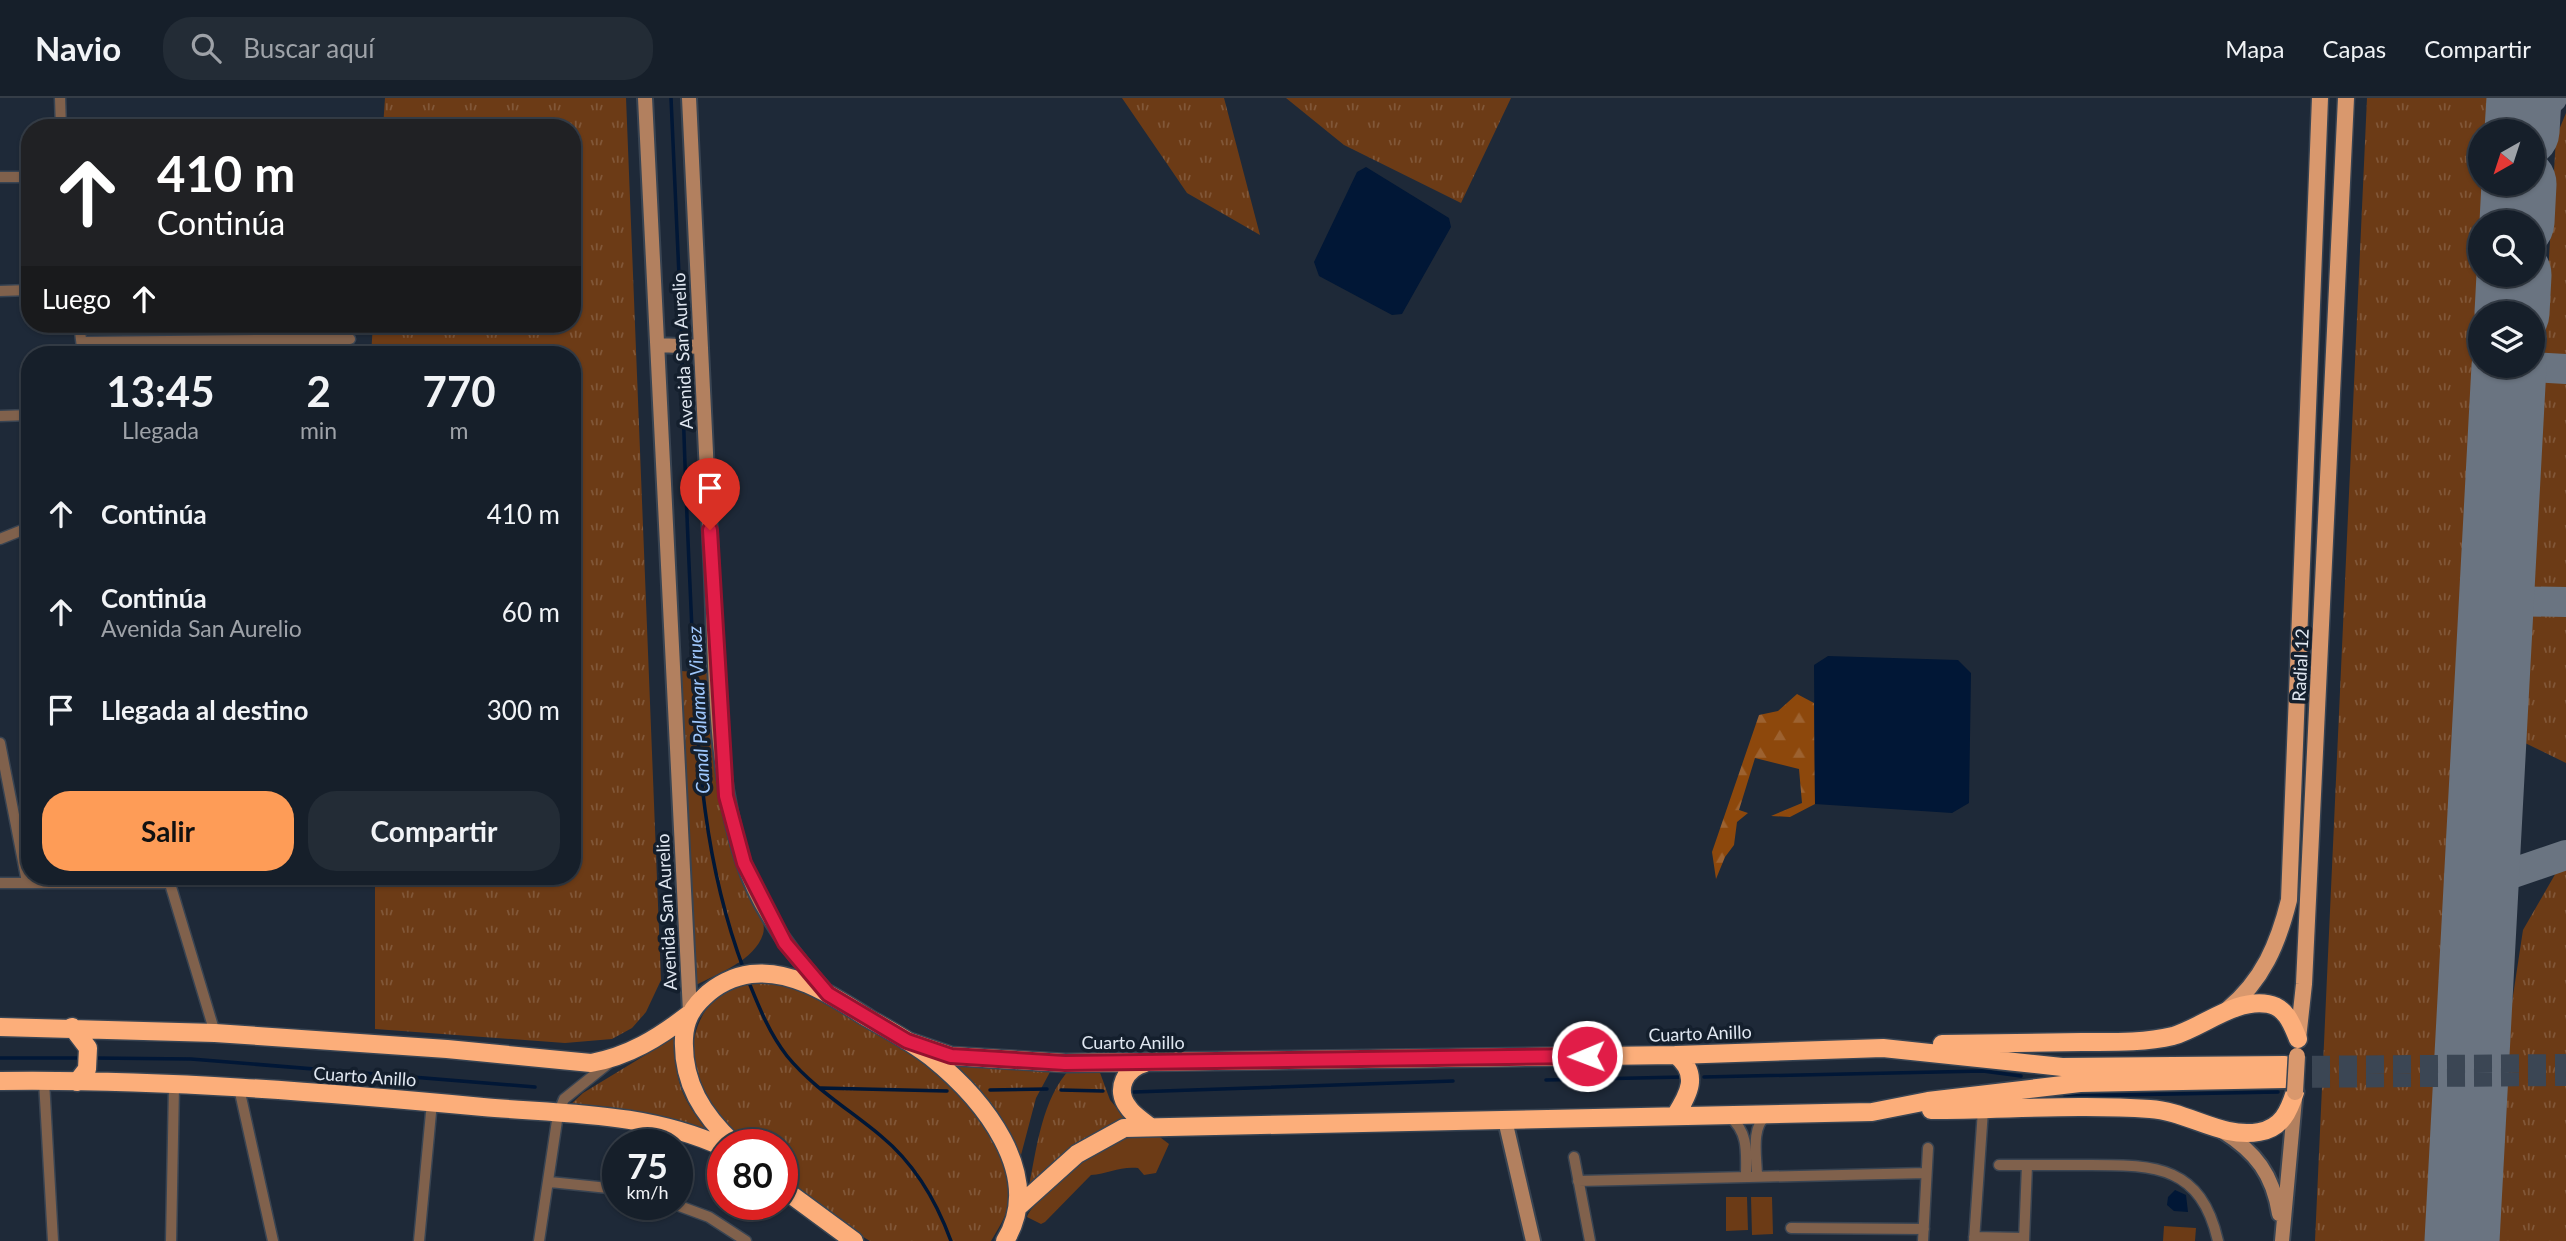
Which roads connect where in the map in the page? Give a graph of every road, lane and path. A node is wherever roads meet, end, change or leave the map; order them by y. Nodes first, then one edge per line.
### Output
1 (60, 98) edge
2 (646, 98) edge
3 (689, 98) edge
4 (2320, 98) edge
5 (2346, 98) edge
6 (61, 119) edge
7 (0, 177) edge
8 (21, 177) edge
9 (21, 290) edge
10 (0, 291) edge
11 (80, 333) edge
12 (350, 339) dead end
13 (82, 342) junction
14 (664, 345) junction
15 (82, 346) edge
16 (697, 346) junction
17 (21, 415) edge
18 (0, 416) edge
19 (21, 531) edge
20 (0, 539) edge
21 (0, 743) edge
22 (21, 851) edge
23 (21, 882) edge
24 (0, 883) edge
25 (171, 885) edge
26 (828, 994) junction
27 (689, 1013) junction
28 (2220, 1015) junction
29 (0, 1027) edge
30 (72, 1027) junction
31 (102, 1029) junction
32 (215, 1033) junction
33 (907, 1041) junction
34 (1883, 1048) junction
35 (92, 1055) junction
36 (1676, 1055) junction
37 (614, 1059) junction
38 (1146, 1063) junction
39 (2292, 1066) junction
40 (44, 1081) junction
41 (0, 1082) edge
42 (77, 1082) junction
43 (108, 1083) junction
44 (174, 1086) junction
45 (239, 1088) junction
46 (432, 1102) junction
47 (1983, 1110) junction
48 (1872, 1112) junction
49 (558, 1114) junction
50 (1772, 1114) junction
51 (1728, 1115) junction
52 (1675, 1116) junction
53 (1505, 1120) junction
54 (1149, 1126) junction
55 (2217, 1128) junction
56 (719, 1129) edge
57 (707, 1141) edge
58 (1928, 1148) dead end
59 (1574, 1157) dead end
60 (1999, 1165) dead end
61 (2027, 1165) junction
62 (1926, 1173) junction
63 (1746, 1177) junction
64 (1757, 1177) junction
65 (1578, 1181) junction
66 (550, 1182) junction
67 (602, 1187) edge
68 (798, 1200) edge
69 (1018, 1207) junction
70 (693, 1211) edge
71 (1791, 1228) dead end
72 (1924, 1229) junction
73 (1009, 1237) edge
74 (2282, 1237) edge
75 (1974, 1239) edge
76 (2024, 1239) edge
77 (52, 1241) edge
78 (171, 1241) edge
79 (273, 1241) edge
80 (419, 1241) edge
81 (539, 1241) edge
82 (746, 1241) edge
83 (854, 1241) edge
84 (1533, 1241) edge
85 (1590, 1241) edge
86 (1923, 1241) edge
87 (2218, 1241) edge

1 - 6 street
2 - 14 main road, Avenida San Aurelio
3 - 16 main road, Avenida San Aurelio
4 - 28 main road, Radial 12
5 - 39 main road, Radial 12
7 - 8 street
9 - 10 street
11 - 13 street
12 - 13 street
13 - 15 street
14 - 16 main road
14 - 27 main road, Avenida San Aurelio
16 - 26 main road, Avenida San Aurelio
17 - 18 street
19 - 20 street
21 - 22 street
23 - 24 street
25 - 32 street
26 - 27 highway, Cuarto Anillo
26 - 33 highway
27 - 37 highway, Cuarto Anillo
27 - 56 highway
28 - 34 highway
28 - 39 highway
29 - 30 highway, Cuarto Anillo
30 - 31 highway, Cuarto Anillo
30 - 35 highway
31 - 32 highway, Cuarto Anillo
31 - 35 highway
32 - 37 highway, Cuarto Anillo
33 - 38 highway, Cuarto Anillo
33 - 69 highway
34 - 36 highway, Cuarto Anillo
34 - 39 highway, Cuarto Anillo
35 - 42 highway
35 - 43 highway
36 - 38 highway, Cuarto Anillo
36 - 52 highway
37 - 49 street
38 - 54 highway
39 - 48 highway
39 - 55 highway
39 - 74 main road, Radial 12
40 - 41 highway, Cuarto Anillo
40 - 42 highway, Cuarto Anillo
40 - 77 street
42 - 43 highway, Cuarto Anillo
43 - 44 highway, Cuarto Anillo
44 - 45 highway, Cuarto Anillo
44 - 78 street
45 - 46 highway, Cuarto Anillo
45 - 79 street
46 - 49 highway, Cuarto Anillo
46 - 80 street
47 - 48 highway
47 - 55 highway
47 - 75 street
48 - 50 highway
49 - 57 highway, Cuarto Anillo
49 - 66 street
50 - 51 highway
50 - 64 street
51 - 52 highway
51 - 63 street
52 - 53 highway
53 - 54 highway
53 - 84 main road
54 - 69 highway
55 - 74 main road, Radial 12
58 - 62 street
59 - 65 street
60 - 61 street
61 - 76 street
61 - 87 street
62 - 64 street
62 - 72 street
63 - 64 street
63 - 65 street
65 - 85 street
66 - 67 street
66 - 81 street
68 - 83 highway
69 - 73 highway
70 - 82 street
71 - 72 street
72 - 86 street
75 - 76 street

